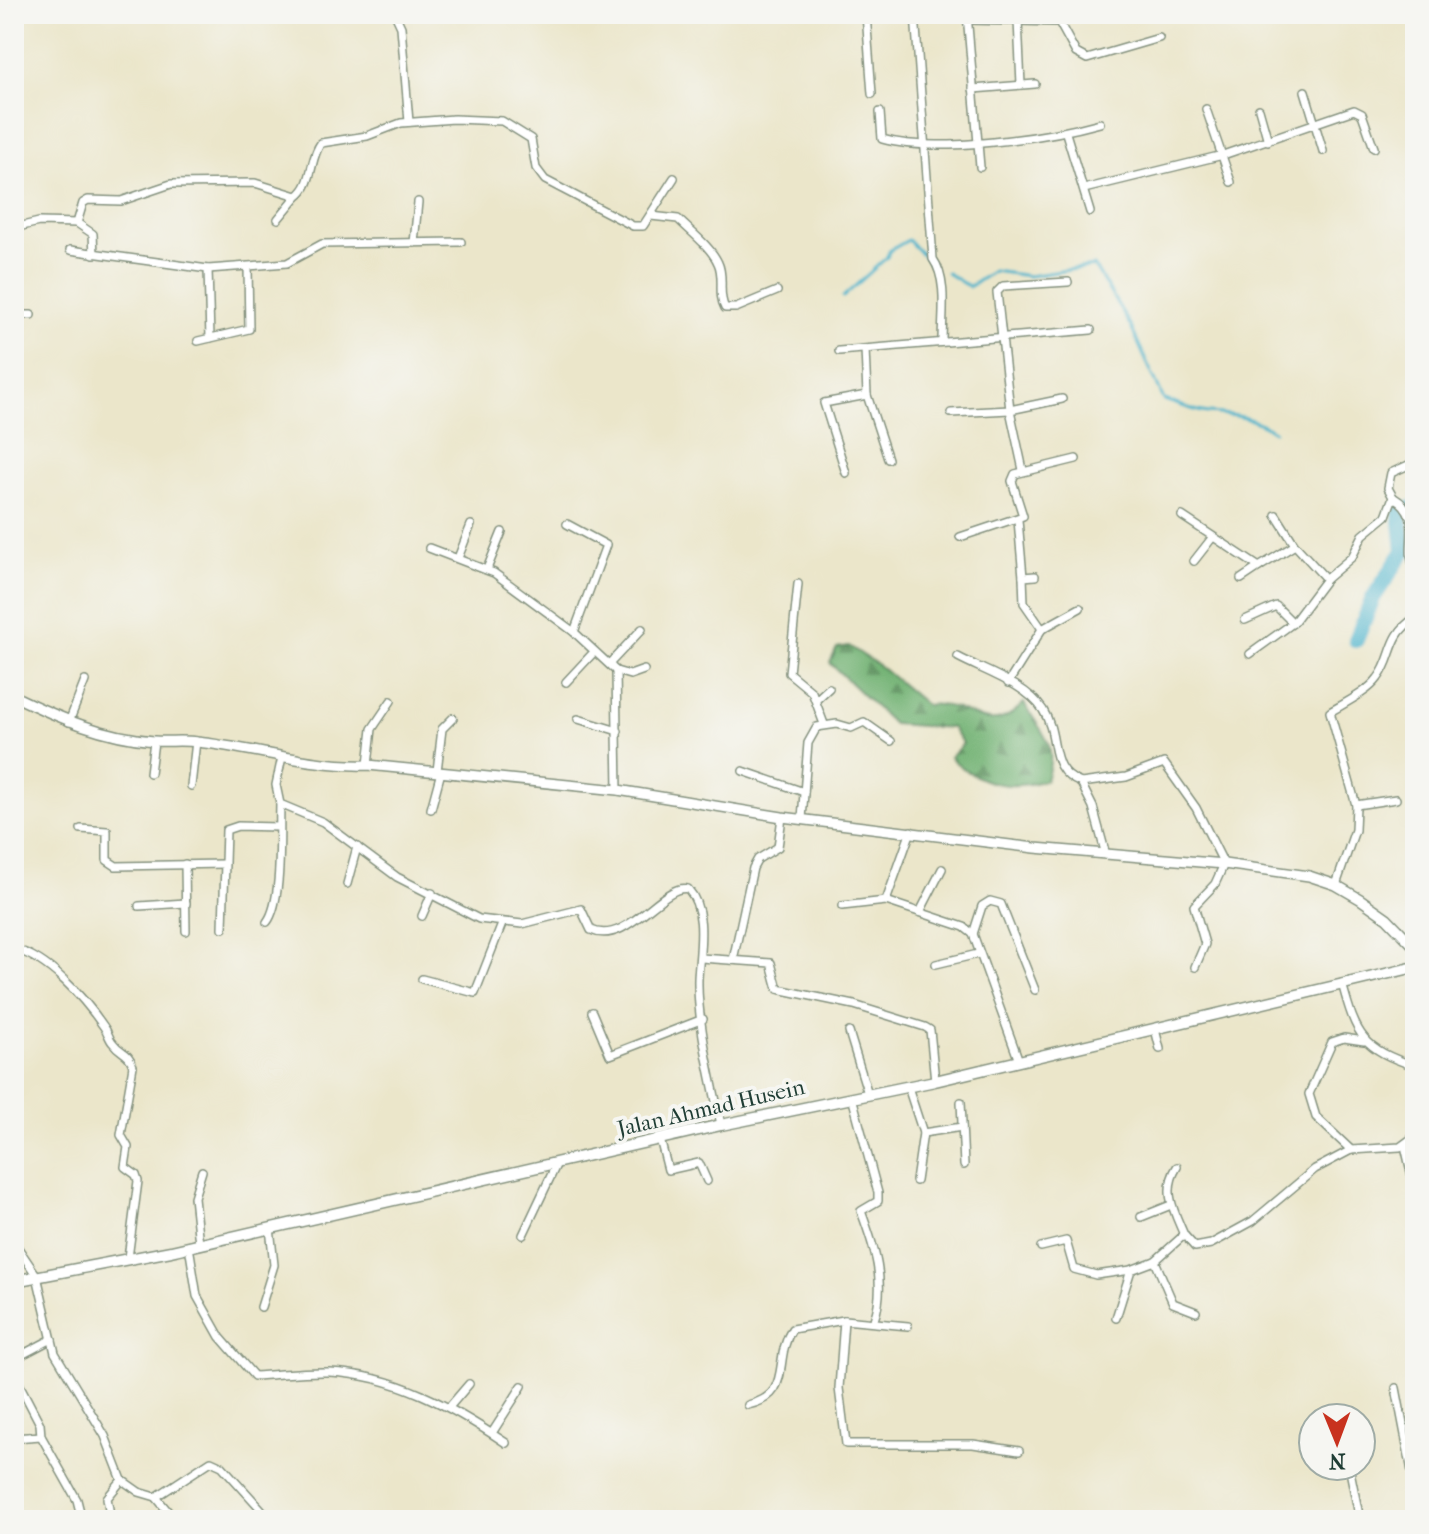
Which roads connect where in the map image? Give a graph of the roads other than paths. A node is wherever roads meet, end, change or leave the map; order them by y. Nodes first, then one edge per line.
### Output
1 (395, 14) edge
2 (866, 14) edge
3 (915, 14) edge
4 (967, 17) edge
5 (1018, 20) junction
6 (1159, 38) dead end
7 (1035, 84) dead end
8 (1021, 85) junction
9 (973, 89) junction
10 (1305, 91) dead end
11 (872, 94) dead end
12 (1206, 109) dead end
13 (1259, 109) dead end
14 (880, 112) dead end
15 (409, 122) junction
16 (1100, 123) dead end
17 (1316, 125) junction
18 (1066, 133) junction
19 (977, 141) junction
20 (1268, 141) junction
21 (926, 147) junction
22 (1374, 148) dead end
23 (1323, 151) dead end
24 (1223, 155) junction
25 (980, 167) dead end
26 (674, 178) dead end
27 (1231, 182) dead end
28 (1084, 189) junction
29 (297, 196) junction
30 (418, 202) dead end
31 (1090, 212) dead end
32 (651, 216) junction
33 (278, 219) dead end
34 (77, 223) junction
35 (14, 228) edge
36 (461, 242) dead end
37 (414, 243) junction
38 (70, 250) dead end
39 (94, 254) junction
40 (248, 267) junction
41 (208, 269) junction
42 (1068, 282) dead end
43 (777, 291) dead end
44 (14, 315) edge
45 (31, 315) dead end
46 (1091, 330) dead end
47 (1001, 337) junction
48 (210, 338) junction
49 (198, 341) dead end
50 (942, 342) junction
51 (865, 349) junction
52 (839, 351) dead end
53 (867, 395) junction
54 (1062, 399) dead end
55 (1010, 410) junction
56 (951, 413) dead end
57 (888, 459) dead end
58 (1076, 459) dead end
59 (1415, 462) edge
60 (1023, 470) junction
61 (846, 473) dead end
62 (1397, 500) junction
63 (1276, 515) dead end
64 (1182, 516) dead end
65 (1018, 520) junction
66 (567, 524) dead end
67 (471, 525) dead end
68 (502, 532) dead end
69 (960, 537) dead end
70 (1212, 538) junction
71 (1295, 545) junction
72 (429, 548) dead end
73 (458, 558) junction
74 (1194, 561) dead end
75 (1259, 567) junction
76 (487, 569) junction
77 (1415, 569) edge
78 (1035, 576) dead end
79 (1023, 577) junction
80 (1241, 579) dead end
81 (1326, 579) junction
82 (798, 584) dead end
83 (1080, 608) dead end
84 (1415, 618) edge
85 (1245, 620) dead end
86 (1293, 623) junction
87 (642, 629) dead end
88 (1042, 629) junction
89 (574, 632) junction
90 (594, 652) junction
91 (1250, 654) dead end
92 (958, 657) dead end
93 (610, 663) junction
94 (644, 670) dead end
95 (616, 671) junction
96 (85, 681) dead end
97 (566, 682) dead end
98 (1008, 683) junction
99 (829, 688) dead end
100 (14, 696) edge
101 (816, 700) junction
102 (391, 701) dead end
103 (453, 718) dead end
104 (578, 719) dead end
105 (69, 722) junction
106 (824, 724) junction
107 (618, 731) junction
108 (154, 741) junction
109 (196, 741) junction
110 (891, 741) dead end
111 (282, 757) junction
112 (368, 765) junction
113 (743, 771) dead end
114 (439, 772) junction
115 (150, 773) dead end
116 (1081, 783) junction
117 (191, 786) dead end
118 (618, 790) junction
119 (804, 792) junction
120 (1396, 799) dead end
121 (280, 804) junction
122 (1356, 805) junction
123 (431, 809) dead end
124 (782, 817) junction
125 (802, 819) junction
126 (279, 827) junction
127 (81, 829) dead end
128 (911, 831) junction
129 (357, 847) junction
130 (1106, 855) junction
131 (185, 864) junction
132 (224, 864) junction
133 (1224, 864) junction
134 (942, 869) dead end
135 (347, 884) dead end
136 (1336, 885) junction
137 (432, 893) junction
138 (886, 901) junction
139 (186, 903) junction
140 (139, 906) dead end
141 (842, 906) dead end
142 (920, 912) junction
143 (422, 916) dead end
144 (267, 922) dead end
145 (502, 924) junction
146 (223, 928) dead end
147 (186, 931) dead end
148 (973, 934) junction
149 (1415, 947) edge
150 (14, 949) edge
151 (978, 954) junction
152 (701, 958) junction
153 (733, 960) junction
154 (936, 964) dead end
155 (1195, 967) dead end
156 (1415, 967) edge
157 (422, 979) dead end
158 (1342, 983) junction
159 (1035, 990) dead end
160 (592, 1012) dead end
161 (703, 1019) junction
162 (1155, 1029) junction
163 (849, 1032) dead end
164 (1364, 1041) junction
165 (1160, 1049) dead end
166 (1019, 1061) junction
167 (1415, 1066) edge
168 (935, 1081) junction
169 (908, 1087) junction
170 (868, 1094) junction
171 (852, 1097) junction
172 (961, 1102) dead end
173 (721, 1125) junction
174 (962, 1127) junction
175 (923, 1133) junction
176 (1415, 1136) edge
177 (660, 1139) junction
178 (1405, 1146) junction
179 (1351, 1150) junction
180 (557, 1163) junction
181 (964, 1165) dead end
182 (1177, 1167) dead end
183 (202, 1171) dead end
184 (707, 1181) dead end
185 (916, 1181) dead end
186 (1415, 1189) edge
187 (1171, 1205) junction
188 (1141, 1217) dead end
189 (270, 1228) junction
190 (523, 1235) dead end
191 (1184, 1235) junction
192 (14, 1242) edge
193 (194, 1245) junction
194 (1041, 1247) dead end
195 (128, 1258) junction
196 (1155, 1261) junction
197 (1131, 1270) junction
198 (37, 1276) junction
199 (14, 1281) edge
200 (261, 1307) dead end
201 (1196, 1312) dead end
202 (1116, 1318) dead end
203 (844, 1320) junction
204 (874, 1320) junction
205 (908, 1326) dead end
206 (52, 1339) junction
207 (14, 1359) edge
208 (14, 1374) edge
209 (469, 1384) dead end
210 (522, 1386) dead end
211 (1396, 1388) dead end
212 (451, 1405) junction
213 (748, 1405) dead end
214 (492, 1433) junction
215 (41, 1436) junction
216 (14, 1438) edge
217 (506, 1443) dead end
218 (1019, 1451) dead end
219 (122, 1480) junction
220 (1352, 1482) edge
221 (1415, 1487) edge
222 (156, 1497) junction
223 (82, 1520) edge
224 (111, 1520) edge
225 (175, 1520) edge
226 (271, 1520) edge
227 (1360, 1520) edge

1 - 15 street
2 - 11 street
3 - 21 street
4 - 5 street
4 - 9 street
5 - 6 street
5 - 8 street
7 - 8 street
8 - 9 street
9 - 19 street
10 - 17 street
12 - 24 street
13 - 20 street
14 - 21 street
15 - 29 street
15 - 32 street
16 - 18 street
17 - 20 street
17 - 22 street
17 - 23 street
18 - 19 street
18 - 28 street
19 - 21 street
19 - 25 street
20 - 24 street
21 - 50 street
24 - 27 street
24 - 28 street
26 - 32 street
28 - 31 street
29 - 33 street
29 - 34 street
30 - 37 street
32 - 43 street
34 - 35 street
34 - 39 street
36 - 37 street
37 - 40 street
38 - 39 street
39 - 41 street
40 - 41 street
40 - 48 street
41 - 48 street
42 - 47 street
44 - 45 street
46 - 47 street
47 - 50 street
47 - 55 street
48 - 49 street
50 - 51 street
51 - 52 street
51 - 53 street
53 - 57 street
53 - 61 street
54 - 55 street
55 - 56 street
55 - 60 street
58 - 60 street
59 - 62 street
60 - 65 street
62 - 77 street
62 - 81 street
63 - 71 street
64 - 70 street
65 - 69 street
65 - 79 street
66 - 89 street
67 - 73 street
68 - 76 street
70 - 74 street
70 - 75 street
71 - 75 street
71 - 81 street
72 - 73 street
73 - 76 street
75 - 80 street
76 - 89 street
78 - 79 street
79 - 88 street
81 - 86 street
82 - 101 street
83 - 88 street
84 - 122 street
85 - 86 street
86 - 91 street
87 - 93 street
88 - 98 street
89 - 90 street
90 - 93 street
90 - 97 street
92 - 98 street
93 - 95 street
94 - 95 street
95 - 107 street
96 - 105 street
98 - 116 street
99 - 101 street
100 - 105 street
101 - 106 street
102 - 112 street
103 - 114 street
104 - 107 street
105 - 108 street
106 - 110 street
106 - 119 street
107 - 118 street
108 - 109 street
108 - 115 street
109 - 111 street
109 - 117 street
111 - 112 street
111 - 121 street
112 - 114 street
113 - 119 street
114 - 118 street
114 - 123 street
116 - 130 street
116 - 133 street
118 - 124 street
119 - 125 street
120 - 122 street
121 - 126 street
121 - 129 street
122 - 136 street
124 - 125 street
124 - 153 street
125 - 128 street
126 - 132 street
126 - 144 street
127 - 131 street
128 - 130 street
128 - 138 street
129 - 135 street
129 - 137 street
130 - 133 street
131 - 132 street
131 - 139 street
132 - 146 street
133 - 136 street
133 - 155 street
134 - 142 street
136 - 149 street
137 - 143 street
137 - 145 street
138 - 141 street
138 - 142 street
139 - 140 street
139 - 147 street
142 - 148 street
145 - 152 street
145 - 157 street
148 - 151 street
148 - 159 street
150 - 195 street
151 - 154 street
151 - 166 street
152 - 153 street
152 - 161 street
153 - 168 street
156 - 158 main road, Jalan Ahmad Husein
158 - 162 main road, Jalan Ahmad Husein
158 - 164 street
160 - 161 street
161 - 173 street
162 - 165 street
162 - 166 main road, Jalan Ahmad Husein
163 - 170 street
164 - 167 street
164 - 179 street
166 - 168 main road, Jalan Ahmad Husein
168 - 169 main road, Jalan Ahmad Husein
169 - 170 main road, Jalan Ahmad Husein
169 - 175 street
170 - 171 main road, Jalan Ahmad Husein
171 - 173 main road, Jalan Ahmad Husein
171 - 204 street
172 - 174 street
173 - 177 main road, Jalan Ahmad Husein
174 - 175 street
174 - 181 street
175 - 185 street
176 - 178 street
177 - 180 main road, Jalan Ahmad Husein
177 - 184 street
178 - 179 street
178 - 186 street
179 - 191 street
180 - 189 main road, Jalan Ahmad Husein
180 - 190 street
182 - 187 street
183 - 193 street
187 - 188 street
187 - 191 street
189 - 193 main road, Jalan Ahmad Husein
189 - 200 street
191 - 196 street
192 - 198 street
193 - 195 main road, Jalan Ahmad Husein
193 - 212 street
194 - 197 street
195 - 198 main road, Jalan Ahmad Husein
196 - 197 street
196 - 201 street
197 - 202 street
198 - 199 main road, Jalan Ahmad Husein
198 - 206 street
203 - 204 street
203 - 213 street
203 - 218 street
204 - 205 street
206 - 207 street
206 - 219 street
208 - 215 street
209 - 212 street
210 - 214 street
211 - 221 street
212 - 214 street
214 - 217 street
215 - 216 street
215 - 223 street
219 - 222 street
219 - 224 street
220 - 227 street
222 - 225 street
222 - 226 street

